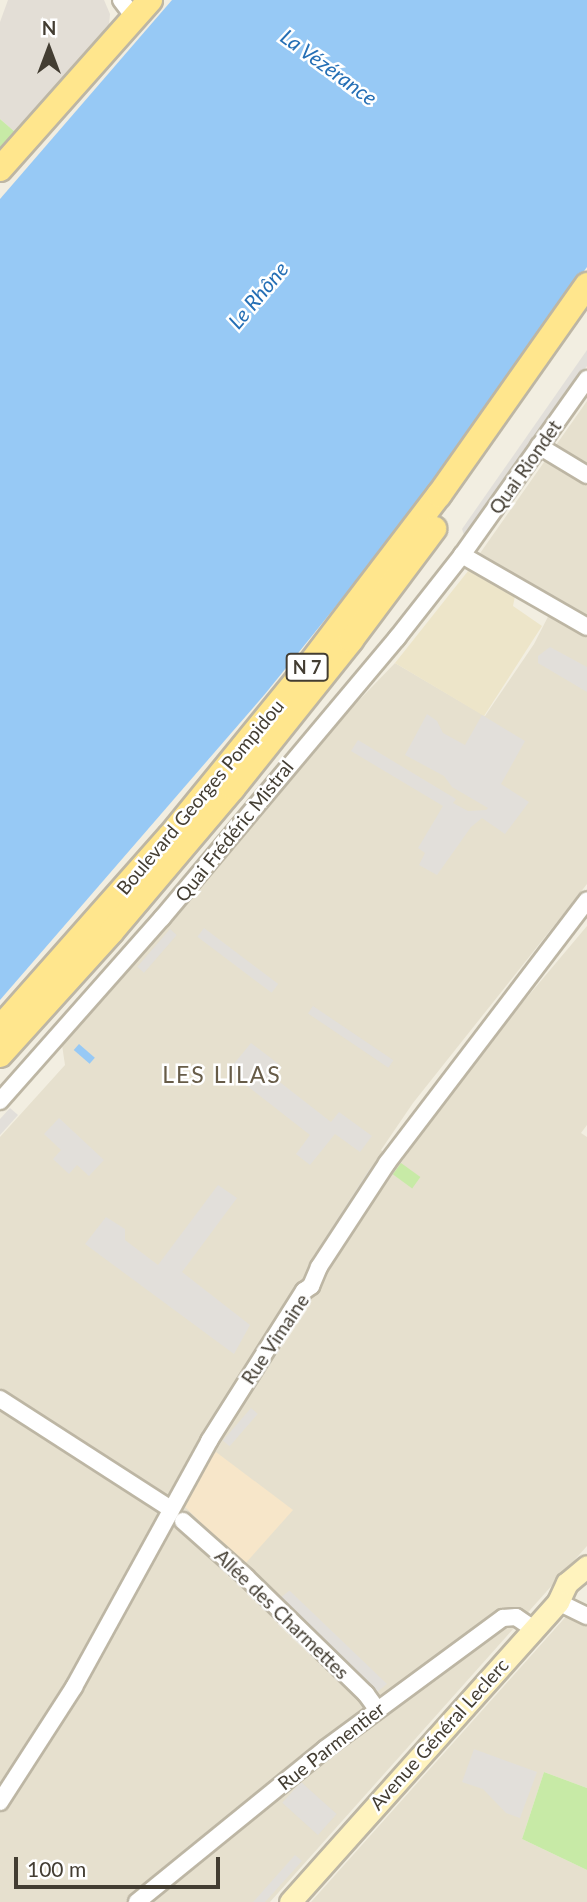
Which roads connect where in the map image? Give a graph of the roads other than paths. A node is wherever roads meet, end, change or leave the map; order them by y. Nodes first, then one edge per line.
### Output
1 (135, 6) edge
2 (0, 169) edge
3 (587, 285) edge
4 (587, 314) edge
5 (587, 379) edge
6 (539, 446) junction
7 (587, 475) edge
8 (463, 555) junction
9 (587, 627) edge
10 (587, 900) edge
11 (0, 1028) edge
12 (0, 1055) edge
13 (0, 1101) edge
14 (0, 1399) edge
15 (171, 1509) junction
16 (183, 1521) dead end
17 (587, 1566) edge
18 (558, 1602) junction
19 (587, 1616) edge
20 (534, 1629) junction
21 (377, 1709) junction
22 (0, 1802) edge
23 (137, 1902) edge
24 (290, 1902) edge

1 - 2 main road
3 - 11 main road, Boulevard Georges Pompidou / N 7
4 - 12 main road, Boulevard Georges Pompidou / N 7
5 - 6 street, Quai Riondet
6 - 7 street
6 - 8 street, Quai Riondet
8 - 9 street
8 - 13 street, Quai Frédéric Mistral
10 - 15 street, Rue Vimaine
14 - 15 street
15 - 22 street, Rue Vimaine
16 - 21 street, Allée des Charmettes
17 - 18 main road, Avenue Général Leclerc
18 - 19 street
18 - 20 main road, Avenue Général Leclerc
20 - 21 street, Rue Parmentier
20 - 24 main road, Avenue Général Leclerc
21 - 23 street, Rue Parmentier

